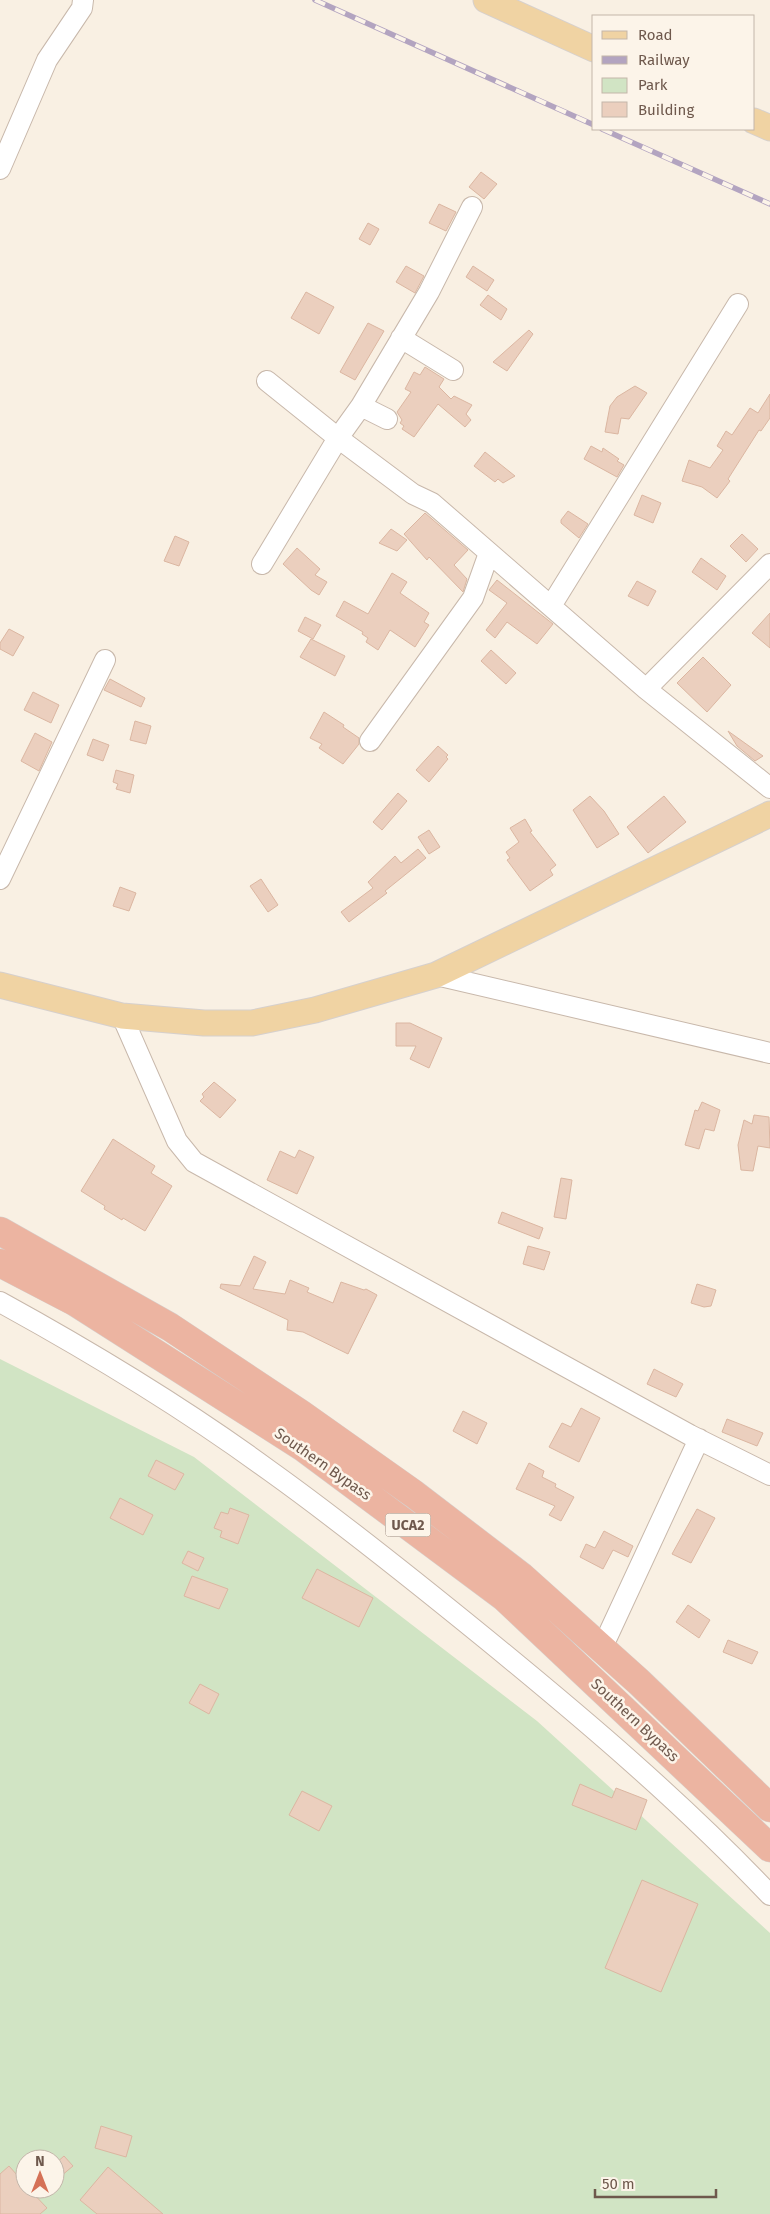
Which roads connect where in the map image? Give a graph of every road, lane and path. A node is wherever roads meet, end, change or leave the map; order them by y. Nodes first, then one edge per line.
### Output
1 (83, 0) edge
2 (486, 0) edge
3 (592, 48) edge
4 (755, 120) edge
5 (770, 128) edge
6 (0, 169) edge
7 (472, 207) dead end
8 (738, 304) dead end
9 (401, 338) junction
10 (453, 370) dead end
11 (267, 381) dead end
12 (361, 406) junction
13 (387, 419) dead end
14 (338, 438) junction
15 (489, 553) junction
16 (262, 564) dead end
17 (770, 564) edge
18 (551, 606) junction
19 (105, 660) dead end
20 (646, 689) junction
21 (370, 741) dead end
22 (770, 788) edge
23 (770, 814) edge
24 (0, 879) edge
25 (436, 975) junction
26 (0, 985) edge
27 (122, 1016) junction
28 (770, 1053) edge
29 (0, 1231) edge
30 (0, 1264) edge
31 (0, 1302) edge
32 (699, 1439) junction
33 (770, 1475) edge
34 (602, 1648) junction
35 (770, 1808) edge
36 (770, 1848) edge
37 (770, 1895) edge

1 - 6 street
2 - 3 main road
4 - 5 main road
7 - 9 street
8 - 18 street
9 - 10 street
9 - 12 street
11 - 14 street
12 - 13 street
12 - 14 street
14 - 15 street
14 - 16 street
15 - 18 street
15 - 21 street
17 - 20 street
18 - 20 street
19 - 24 street
20 - 22 street
23 - 25 main road
25 - 27 main road
25 - 28 street
26 - 27 main road
27 - 32 street
29 - 34 highway, Southern Bypass / UCA2
30 - 36 highway, Southern Bypass / UCA2
31 - 37 street
32 - 33 street
32 - 34 street
34 - 35 highway, Southern Bypass / UCA2

